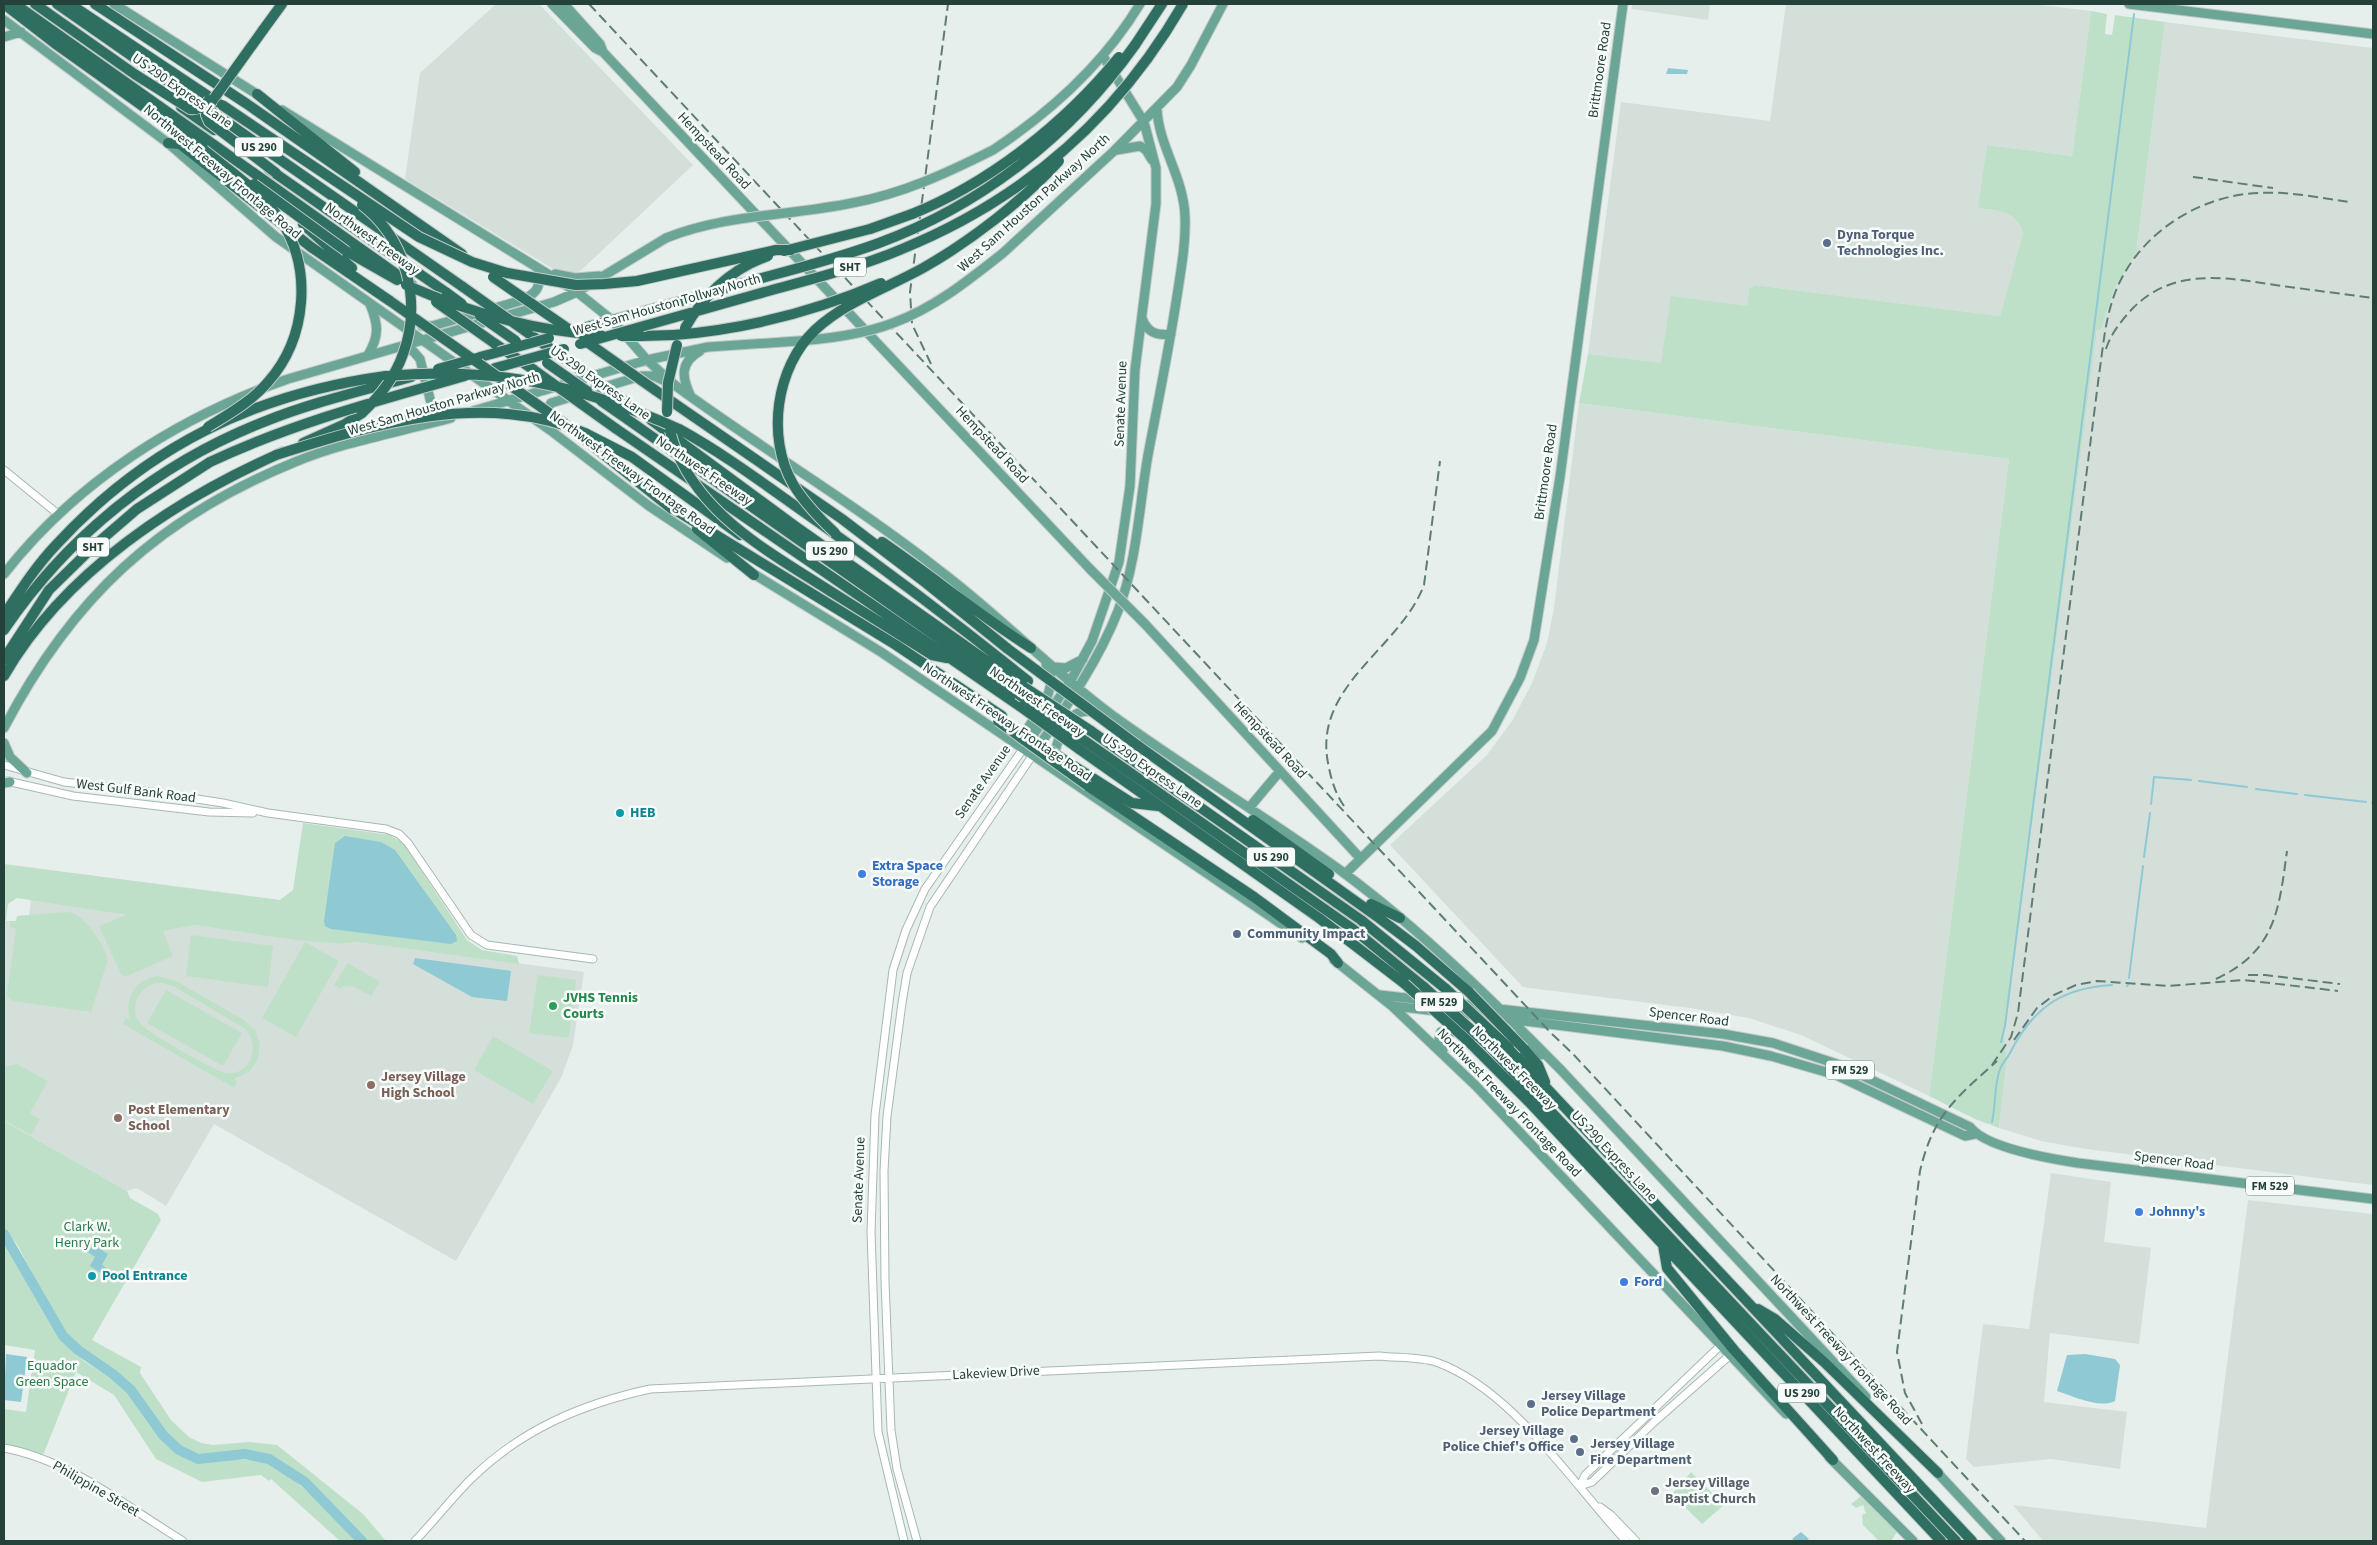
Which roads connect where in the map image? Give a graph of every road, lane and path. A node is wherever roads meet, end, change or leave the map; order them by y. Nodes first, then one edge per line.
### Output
1 (4, 4) edge
2 (15, 4) edge
3 (35, 4) edge
4 (57, 4) edge
5 (70, 4) edge
6 (95, 4) edge
7 (115, 4) edge
8 (277, 4) edge
9 (282, 4) edge
10 (552, 4) edge
11 (564, 4) edge
12 (1140, 4) edge
13 (1162, 4) edge
14 (1183, 4) edge
15 (1223, 4) edge
16 (1623, 4) edge
17 (2129, 4) edge
18 (4, 20) edge
19 (262, 29) junction
20 (21, 32) junction
21 (2373, 34) edge
22 (4, 37) edge
23 (1135, 45) junction
24 (603, 52) junction
25 (1103, 56) junction
26 (136, 75) junction
27 (257, 94) junction
28 (1157, 108) junction
29 (1144, 122) junction
30 (1082, 136) junction
31 (168, 143) junction
32 (204, 150) junction
33 (224, 150) junction
34 (1114, 151) junction
35 (1156, 168) junction
36 (322, 171) junction
37 (276, 173) junction
38 (1012, 204) junction
39 (418, 223) junction
40 (791, 250) junction
41 (528, 260) junction
42 (546, 271) junction
43 (608, 273) junction
44 (577, 292) junction
45 (391, 299) junction
46 (370, 304) junction
47 (1142, 318) junction
48 (394, 320) junction
49 (1171, 334) junction
50 (421, 339) junction
51 (397, 346) junction
52 (708, 347) junction
53 (368, 354) junction
54 (647, 360) junction
55 (676, 386) junction
56 (691, 397) junction
57 (509, 401) junction
58 (420, 426) junction
59 (208, 427) junction
60 (550, 430) junction
61 (276, 454) junction
62 (4, 470) edge
63 (668, 505) junction
64 (58, 514) junction
65 (842, 519) junction
66 (835, 532) junction
67 (761, 545) junction
68 (4, 574) edge
69 (754, 575) junction
70 (4, 615) edge
71 (4, 630) edge
72 (1031, 648) junction
73 (1042, 657) junction
74 (4, 659) edge
75 (953, 659) junction
76 (1083, 659) junction
77 (1054, 667) junction
78 (4, 676) edge
79 (1070, 682) junction
80 (1079, 689) junction
81 (1021, 691) junction
82 (1108, 712) junction
83 (1000, 718) junction
84 (4, 728) edge
85 (998, 732) junction
86 (4, 743) edge
87 (1082, 745) junction
88 (1023, 749) junction
89 (1032, 756) junction
90 (1161, 763) junction
91 (4, 765) edge
92 (1280, 771) junction
93 (28, 773) junction
94 (1066, 780) junction
95 (6, 781) edge
96 (1160, 806) junction
97 (1249, 808) junction
98 (268, 813) junction
99 (1360, 858) junction
100 (1345, 874) junction
101 (1400, 918) junction
102 (593, 959) dead end
103 (1338, 963) junction
104 (1379, 995) junction
105 (1392, 1006) junction
106 (1499, 1009) junction
107 (1510, 1019) junction
108 (1537, 1023) junction
109 (1532, 1040) junction
110 (1747, 1050) junction
111 (1447, 1056) junction
112 (1817, 1057) junction
113 (1561, 1070) junction
114 (1836, 1075) junction
115 (1547, 1088) junction
116 (1975, 1134) junction
117 (2373, 1199) edge
118 (1662, 1244) junction
119 (1749, 1304) junction
120 (1720, 1346) junction
121 (1729, 1356) junction
122 (888, 1378) junction
123 (876, 1379) junction
124 (4, 1448) edge
125 (1833, 1460) junction
126 (1938, 1473) junction
127 (1580, 1486) junction
128 (1596, 1504) junction
129 (183, 1541) edge
130 (414, 1541) edge
131 (904, 1541) edge
132 (918, 1541) edge
133 (1626, 1541) edge
134 (1636, 1541) edge
135 (1912, 1541) edge
136 (1941, 1541) edge
137 (1956, 1541) edge
138 (1972, 1541) edge
139 (2001, 1541) edge

1 - 32 highway
2 - 33 highway, Northwest Freeway / US 290
3 - 26 highway, US 290 Express Lane
4 - 81 highway, Northwest Freeway / US 290, bridge
5 - 36 highway, bridge
6 - 39 highway
7 - 27 main road, Northwest Freeway Frontage Road
8 - 19 highway
9 - 19 highway
10 - 24 main road, Hempstead Road
11 - 24 main road, Hempstead Road
12 - 25 main road
13 - 23 highway, West Sam Houston Tollway North / SHT
14 - 30 highway, West Sam Houston Tollway North / SHT, bridge
15 - 28 main road, West Sam Houston Parkway North
16 - 99 main road, Brittmoore Road
17 - 21 main road
18 - 20 main road, Northwest Freeway Frontage Road
19 - 26 highway, bridge
19 - 37 highway, bridge
20 - 22 main road
20 - 31 main road, Northwest Freeway Frontage Road
23 - 40 highway, bridge
23 - 71 highway, West Sam Houston Tollway North / SHT, bridge
24 - 92 main road, Hempstead Road, bridge
25 - 29 main road, Senate Avenue
25 - 43 main road, bridge
26 - 37 highway, US 290 Express Lane, bridge
27 - 39 highway
27 - 41 main road, Northwest Freeway Frontage Road
28 - 29 main road, West Sam Houston Parkway North
28 - 49 main road, Senate Avenue
29 - 34 main road, West Sam Houston Parkway North
29 - 35 main road, Senate Avenue
30 - 38 highway, bridge
30 - 74 highway, West Sam Houston Tollway North / SHT, bridge
31 - 45 highway
31 - 46 main road, Northwest Freeway Frontage Road
32 - 38 highway, bridge
32 - 59 highway, bridge
33 - 45 highway
33 - 75 highway, Northwest Freeway / US 290, bridge
34 - 35 main road
34 - 52 main road, West Sam Houston Parkway North, bridge
35 - 47 main road, Senate Avenue
36 - 40 highway, bridge
36 - 61 highway, bridge
37 - 81 highway, US 290 Express Lane, bridge
38 - 66 highway, bridge
39 - 65 highway, bridge
40 - 67 highway, bridge
41 - 42 main road, Northwest Freeway Frontage Road
41 - 48 main road
42 - 43 main road
42 - 44 main road, Northwest Freeway Frontage Road
43 - 44 main road
44 - 50 main road
44 - 54 main road, Northwest Freeway Frontage Road
45 - 63 highway, bridge
46 - 48 main road, Northwest Freeway Frontage Road
46 - 53 main road
47 - 49 main road
47 - 76 main road, Senate Avenue
48 - 50 main road, Northwest Freeway Frontage Road
49 - 80 main road, Senate Avenue
50 - 51 main road
50 - 57 main road, Northwest Freeway Frontage Road
51 - 53 main road
51 - 58 main road
52 - 54 main road, West Sam Houston Parkway North
52 - 56 main road
53 - 64 main road
54 - 55 main road, Northwest Freeway Frontage Road
54 - 57 main road, West Sam Houston Parkway North
55 - 56 main road, Northwest Freeway Frontage Road
55 - 60 main road
56 - 72 main road, Northwest Freeway Frontage Road
57 - 58 main road, West Sam Houston Parkway North
57 - 60 main road, Northwest Freeway Frontage Road
58 - 84 main road, West Sam Houston Parkway North
59 - 66 highway, bridge
59 - 70 highway
60 - 69 main road, Northwest Freeway Frontage Road
61 - 67 highway, bridge
61 - 78 highway
62 - 64 street
63 - 69 highway
63 - 83 highway
64 - 68 main road
65 - 72 highway
65 - 90 highway, bridge
66 - 81 highway
67 - 75 highway, bridge
69 - 85 main road, Northwest Freeway Frontage Road
72 - 73 main road, Northwest Freeway Frontage Road
73 - 77 main road, Northwest Freeway Frontage Road
73 - 85 main road
75 - 81 highway, Northwest Freeway / US 290
76 - 77 main road
76 - 79 main road, Senate Avenue
77 - 79 main road, Northwest Freeway Frontage Road
79 - 80 main road, Northwest Freeway Frontage Road
79 - 88 main road, Senate Avenue
80 - 82 main road, Northwest Freeway Frontage Road
80 - 89 main road, Senate Avenue
81 - 87 highway, US 290 Express Lane, bridge
81 - 115 highway, Northwest Freeway / US 290, bridge
82 - 94 main road
82 - 97 main road, Northwest Freeway Frontage Road
83 - 96 highway, bridge
83 - 103 highway, bridge
85 - 88 main road, Northwest Freeway Frontage Road
86 - 93 main road
87 - 96 highway, Northwest Freeway / US 290
87 - 137 highway, US 290 Express Lane, bridge
88 - 89 main road, Northwest Freeway Frontage Road
88 - 123 street, Senate Avenue
89 - 94 main road, Northwest Freeway Frontage Road
89 - 122 street, Senate Avenue
90 - 101 highway
90 - 115 highway, bridge
91 - 93 street, West Gulf Bank Road
92 - 97 main road
92 - 99 main road, Hempstead Road
93 - 98 street, West Gulf Bank Road
94 - 103 main road, Northwest Freeway Frontage Road
95 - 98 street, West Gulf Bank Road
96 - 118 highway, Northwest Freeway / US 290, bridge
97 - 100 main road, Northwest Freeway Frontage Road
98 - 102 street, West Gulf Bank Road
99 - 100 main road, Brittmoore Road
100 - 101 main road, Northwest Freeway Frontage Road
101 - 106 main road, Northwest Freeway Frontage Road
103 - 104 main road, Northwest Freeway Frontage Road
104 - 105 main road, Northwest Freeway Frontage Road
104 - 106 main road, Spencer Road / FM 529
105 - 107 main road, Spencer Road / FM 529
105 - 111 main road, Northwest Freeway Frontage Road
106 - 107 main road, Northwest Freeway Frontage Road
106 - 112 main road, Spencer Road / FM 529
107 - 108 main road, Spencer Road / FM 529
107 - 109 main road, Northwest Freeway Frontage Road
108 - 109 main road
108 - 110 main road, Spencer Road / FM 529
109 - 113 main road, Northwest Freeway Frontage Road
110 - 112 main road
110 - 114 main road, Spencer Road / FM 529
111 - 113 main road
111 - 120 main road, Northwest Freeway Frontage Road
112 - 114 main road
112 - 116 main road, Spencer Road / FM 529
113 - 126 main road, Northwest Freeway Frontage Road
114 - 116 main road, Spencer Road / FM 529
115 - 119 highway, Northwest Freeway / US 290
116 - 117 main road, Spencer Road / FM 529
118 - 125 highway
118 - 136 highway, Northwest Freeway / US 290
119 - 126 highway
119 - 138 highway, Northwest Freeway / US 290
120 - 121 main road, Northwest Freeway Frontage Road
120 - 127 street
121 - 125 main road, Northwest Freeway Frontage Road
121 - 127 street
122 - 123 street, Lakeview Drive
122 - 127 street, Lakeview Drive
122 - 132 street, Senate Avenue
123 - 130 street, Lakeview Drive
123 - 131 street, Senate Avenue
124 - 129 street, Philippine Street
125 - 135 main road, Northwest Freeway Frontage Road
126 - 139 main road, Northwest Freeway Frontage Road
127 - 128 street, Lakeview Drive
128 - 133 street
128 - 134 street

